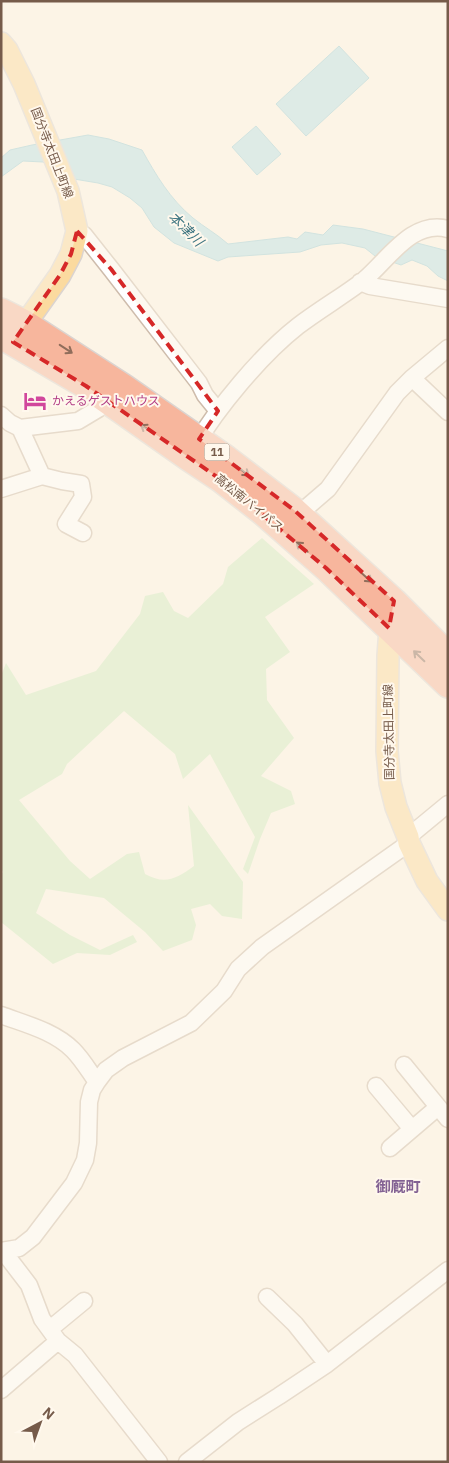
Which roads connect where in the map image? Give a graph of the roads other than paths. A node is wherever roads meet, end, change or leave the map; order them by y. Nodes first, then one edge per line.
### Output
1 (1, 43) edge
2 (448, 229) edge
3 (77, 230) junction
4 (365, 278) junction
5 (448, 299) edge
6 (1, 311) edge
7 (13, 334) edge
8 (448, 348) edge
9 (412, 378) junction
10 (106, 401) junction
11 (218, 411) junction
12 (448, 412) edge
13 (1, 415) edge
14 (20, 428) junction
15 (193, 448) junction
16 (42, 476) junction
17 (1, 489) edge
18 (299, 514) junction
19 (83, 533) dead end
20 (394, 601) junction
21 (389, 628) junction
22 (448, 655) edge
23 (448, 685) edge
24 (448, 804) edge
25 (408, 840) junction
26 (448, 910) edge
27 (1, 1015) edge
28 (404, 1065) dead end
29 (97, 1082) junction
30 (376, 1086) dead end
31 (443, 1113) edge
32 (412, 1129) junction
33 (390, 1148) dead end
34 (2, 1251) edge
35 (448, 1270) edge
36 (267, 1297) dead end
37 (84, 1301) dead end
38 (54, 1335) junction
39 (327, 1364) junction
40 (1, 1390) edge
41 (159, 1462) edge
42 (187, 1462) edge

1 - 3 main road, 国分寺太田上町線
2 - 4 street
3 - 7 main road, 国分寺太田上町線
3 - 11 street
4 - 5 street
4 - 11 street
6 - 7 highway, 高松南バイパス / 11
7 - 10 highway, 高松南バイパス / 11
7 -> 15 highway, 高松南バイパス / 11
8 - 9 street
9 - 12 street
9 - 18 street
10 - 14 street
15 -> 10 highway, 高松南バイパス / 11
11 - 15 street
13 - 14 street
14 - 16 street
15 -> 18 highway, 高松南バイパス / 11
21 -> 15 highway, 高松南バイパス / 11
16 - 17 street
16 - 19 street
18 -> 20 highway, 高松南バイパス / 11
20 - 21 main road, 国分寺太田上町線
20 - 22 highway, 高松南バイパス / 11
23 -> 21 highway, 高松南バイパス / 11
21 - 25 main road, 国分寺太田上町線
24 - 25 street
25 - 26 main road, 国分寺太田上町線
25 - 29 street
27 - 29 street
28 - 31 street
29 - 34 street
30 - 32 street
31 - 32 street
32 - 33 street
34 - 38 street
35 - 39 street
36 - 39 street
37 - 38 street
38 - 40 street
38 - 41 street
39 - 42 street

